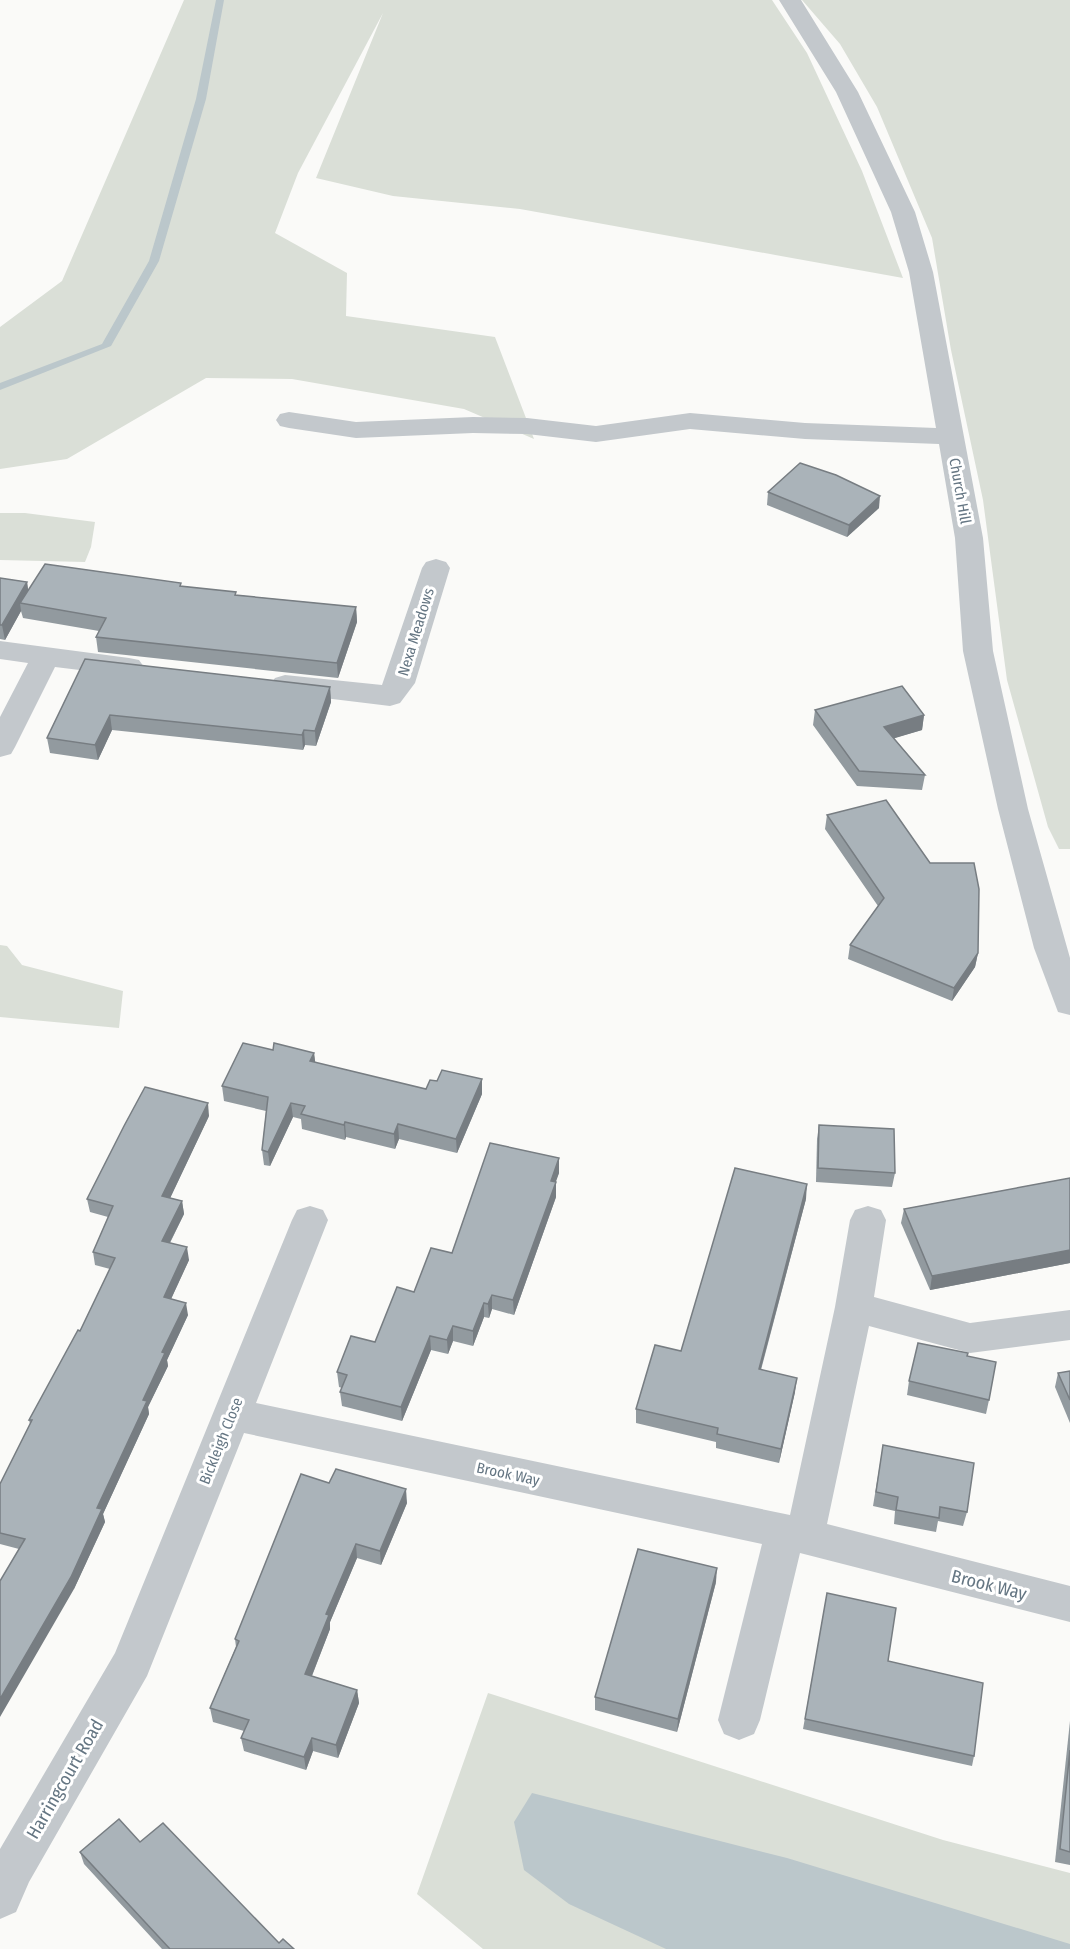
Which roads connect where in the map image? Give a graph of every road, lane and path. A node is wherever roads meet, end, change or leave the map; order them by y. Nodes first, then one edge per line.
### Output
1 (790, 0) edge
2 (289, 420) dead end
3 (950, 436) junction
4 (436, 568) dead end
5 (0, 650) edge
6 (45, 658) junction
7 (152, 670) edge
8 (259, 682) edge
9 (0, 747) edge
10 (1070, 1003) edge
11 (310, 1220) dead end
12 (868, 1220) dead end
13 (854, 1307) junction
14 (1070, 1325) edge
15 (232, 1414) junction
16 (795, 1535) junction
17 (1070, 1604) edge
18 (132, 1663) joint
19 (739, 1720) dead end
20 (0, 1897) edge

1 - 3 street, Church Hill
2 - 3 street
3 - 10 street, Church Hill
4 - 8 street, Nexa Meadows
5 - 6 street
6 - 7 street
6 - 9 street
11 - 15 street, Bickleigh Close
12 - 13 street
13 - 14 street
13 - 16 street
15 - 16 street, Brook Way
15 - 18 street, Bickleigh Close
16 - 17 street, Brook Way
16 - 19 street
18 - 20 street, Harringcourt Road

